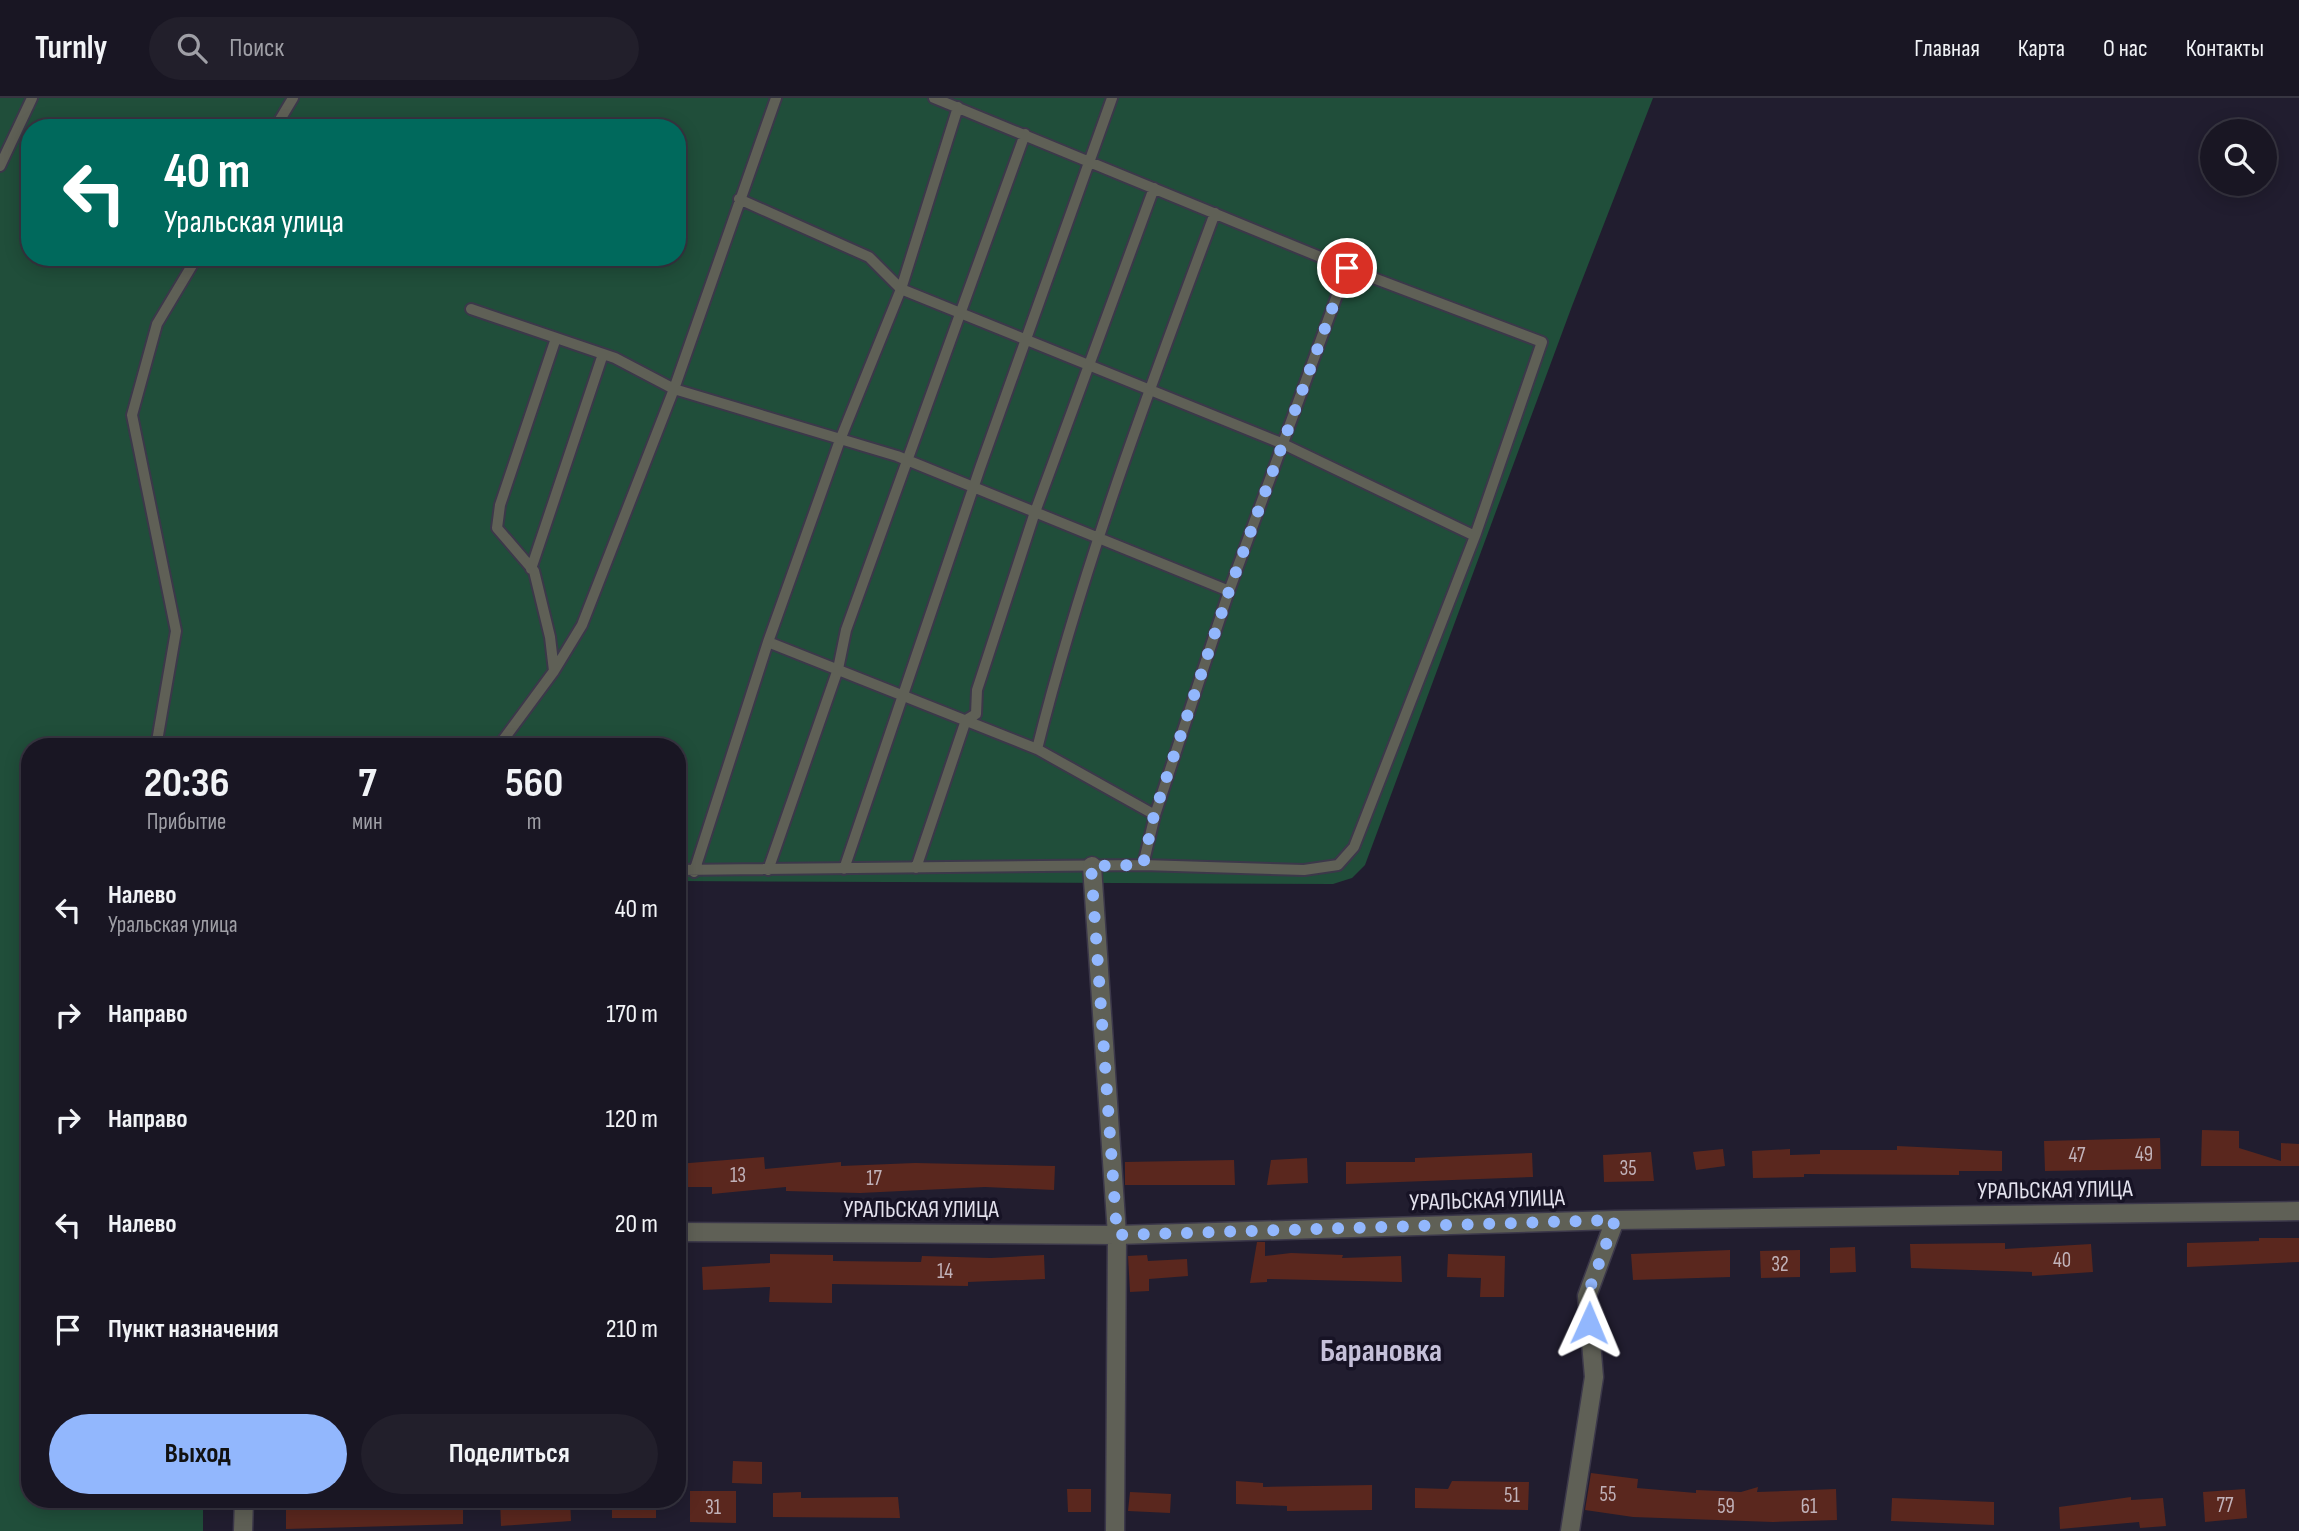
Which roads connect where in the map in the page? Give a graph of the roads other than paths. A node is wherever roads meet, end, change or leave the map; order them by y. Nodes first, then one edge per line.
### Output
1 (32, 98) edge
2 (293, 98) edge
3 (776, 98) edge
4 (934, 98) edge
5 (1112, 98) edge
6 (958, 107) junction
7 (22, 119) edge
8 (280, 119) edge
9 (21, 121) edge
10 (1025, 134) junction
11 (1091, 162) junction
12 (0, 166) edge
13 (1154, 188) junction
14 (739, 199) junction
15 (1215, 213) junction
16 (192, 266) edge
17 (1347, 268) junction
18 (901, 289) junction
19 (471, 309) dead end
20 (959, 313) junction
21 (556, 338) junction
22 (1026, 340) junction
23 (603, 354) junction
24 (1091, 366) junction
25 (674, 388) junction
26 (1149, 390) junction
27 (840, 440) junction
28 (1281, 443) junction
29 (907, 460) junction
30 (973, 487) junction
31 (1035, 512) junction
32 (1097, 536) junction
33 (1475, 536) junction
34 (531, 569) junction
35 (1229, 591) junction
36 (768, 642) junction
37 (838, 670) junction
38 (554, 671) junction
39 (904, 696) junction
40 (966, 720) junction
41 (158, 738) edge
42 (505, 738) edge
43 (1037, 748) junction
44 (1154, 815) junction
45 (1143, 865) junction
46 (1091, 866) junction
47 (844, 869) junction
48 (916, 869) junction
49 (768, 870) junction
50 (686, 871) edge
51 (694, 872) junction
52 (2299, 1211) edge
53 (1615, 1220) junction
54 (686, 1232) edge
55 (1117, 1235) junction
56 (244, 1508) edge
57 (243, 1531) edge
58 (1115, 1531) edge
59 (1570, 1531) edge

1 - 7 lane
2 - 8 lane
3 - 14 lane
4 - 6 lane
5 - 11 lane
6 - 10 lane
6 - 18 lane
9 - 12 lane
10 - 11 lane
10 - 20 lane
11 - 13 lane
11 - 22 lane
13 - 15 lane
13 - 24 lane
14 - 18 lane
14 - 25 lane
15 - 17 lane
15 - 26 lane
16 - 41 lane
17 - 28 lane
17 - 33 lane
18 - 20 lane
18 - 27 lane
19 - 21 lane
20 - 22 lane
20 - 29 lane
21 - 23 lane
21 - 34 lane
22 - 24 lane
22 - 30 lane
23 - 25 lane
23 - 34 lane
24 - 26 lane
24 - 31 lane
25 - 27 lane
25 - 38 lane
26 - 28 lane
26 - 32 lane
27 - 29 lane
27 - 36 lane
28 - 33 lane
28 - 35 lane
29 - 30 lane
29 - 37 lane
30 - 31 lane
30 - 39 lane
31 - 32 lane
31 - 40 lane
32 - 35 lane
32 - 43 lane
33 - 45 lane
34 - 38 lane
35 - 44 lane
36 - 37 lane
36 - 51 lane
37 - 39 lane
37 - 49 lane
38 - 42 lane
39 - 40 lane
39 - 47 lane
40 - 43 lane
40 - 48 lane
43 - 44 lane
44 - 45 lane
45 - 46 lane
46 - 48 lane
46 - 55 street
47 - 48 lane
47 - 49 lane
49 - 51 lane
50 - 51 lane
52 - 53 street, УРАЛЬСКАЯ УЛИЦА
53 - 55 street, УРАЛЬСКАЯ УЛИЦА
53 - 59 street
54 - 55 street, УРАЛЬСКАЯ УЛИЦА
55 - 58 street
56 - 57 street

